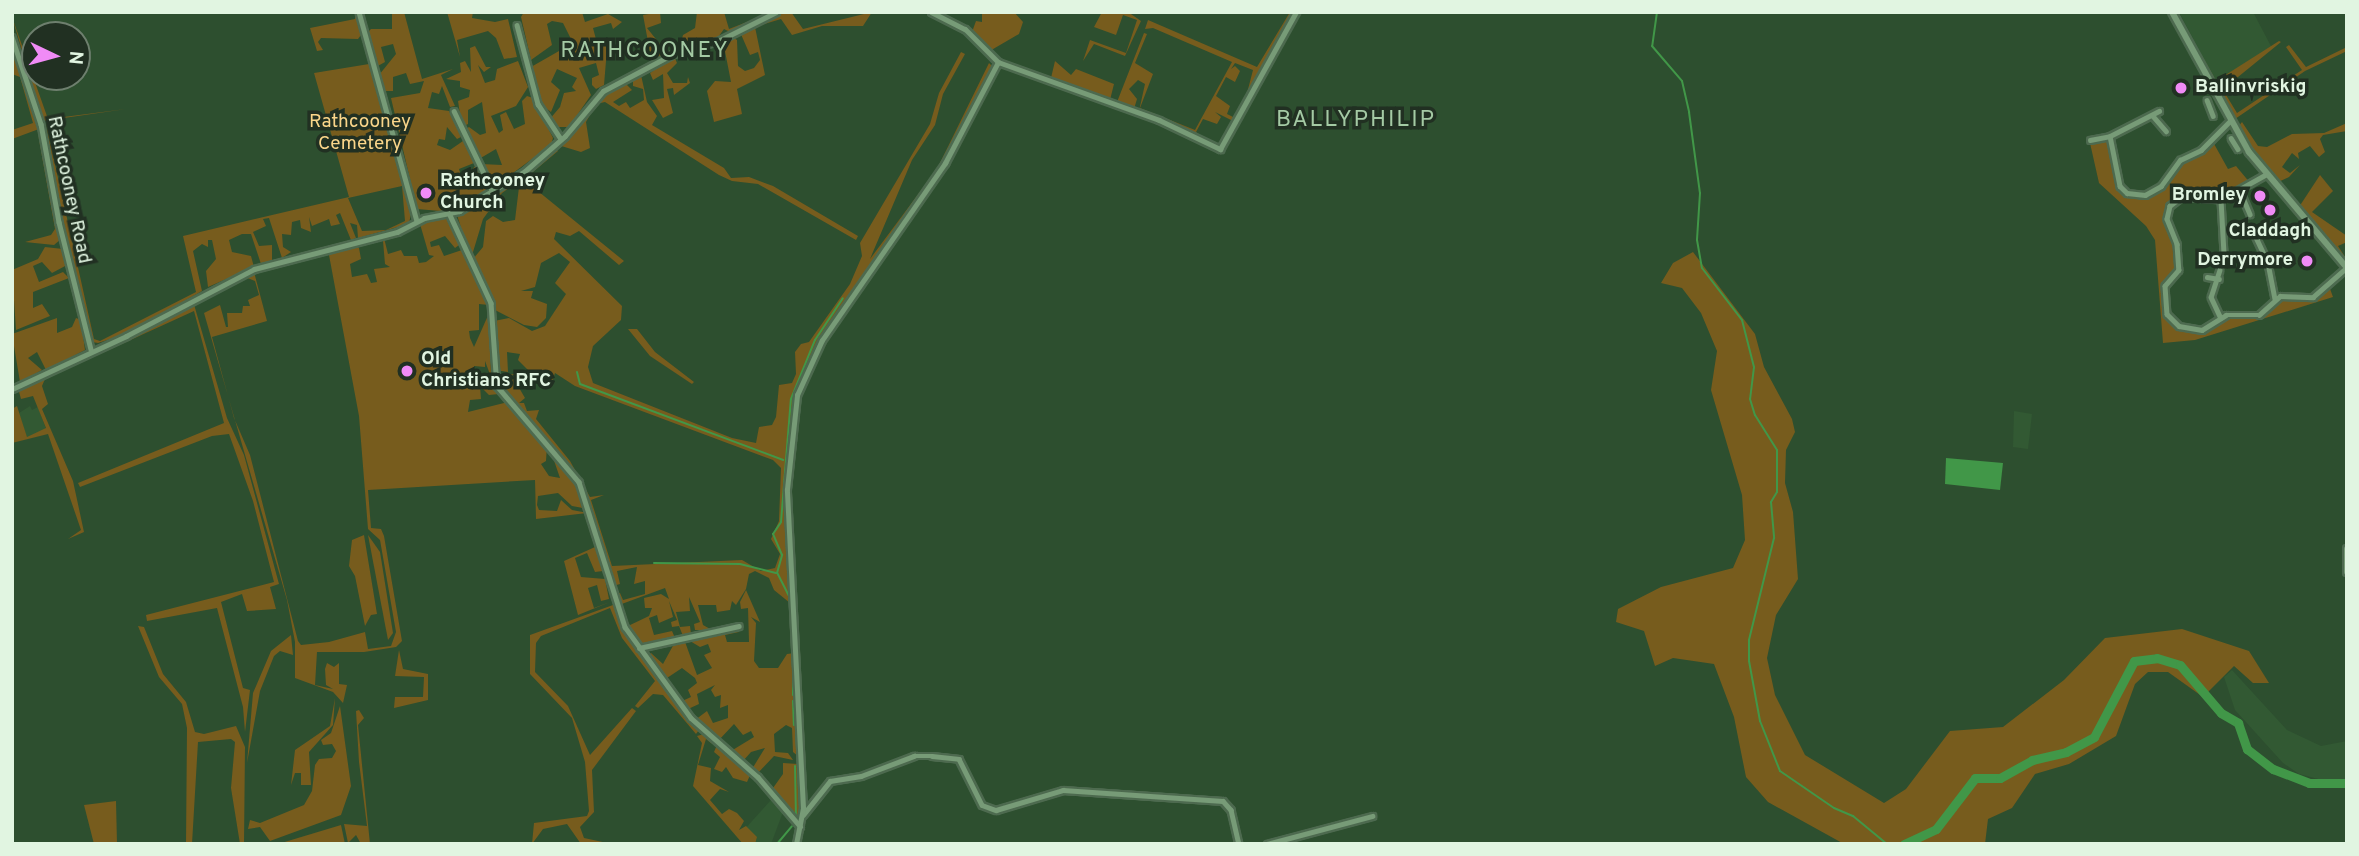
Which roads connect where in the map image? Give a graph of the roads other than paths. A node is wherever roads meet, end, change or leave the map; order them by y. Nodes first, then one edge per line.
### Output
1 (359, 12) edge
2 (776, 12) edge
3 (931, 12) edge
4 (1296, 12) edge
5 (2172, 12) edge
6 (517, 25) dead end
7 (12, 37) edge
8 (998, 62) junction
9 (2207, 100) dead end
10 (2222, 104) junction
11 (2210, 108) junction
12 (454, 111) dead end
13 (2159, 111) dead end
14 (2153, 116) junction
15 (2213, 116) dead end
16 (2230, 121) junction
17 (2166, 131) dead end
18 (2110, 136) junction
19 (2231, 138) dead end
20 (561, 139) junction
21 (2090, 140) dead end
22 (2238, 145) junction
23 (2266, 175) junction
24 (493, 192) junction
25 (2241, 193) junction
26 (2221, 200) junction
27 (2250, 214) dead end
28 (450, 215) junction
29 (417, 221) junction
30 (2255, 235) dead end
31 (2224, 253) dead end
32 (2346, 268) edge
33 (2220, 270) dead end
34 (2207, 277) dead end
35 (2218, 279) junction
36 (2275, 298) junction
37 (2221, 318) junction
38 (91, 349) junction
39 (12, 388) edge
40 (2347, 549) edge
41 (2347, 572) edge
42 (739, 626) dead end
43 (639, 648) junction
44 (803, 815) junction
45 (1372, 816) dead end
46 (801, 826) junction
47 (796, 844) edge
48 (1239, 844) edge
49 (1267, 844) edge

1 - 29 street
2 - 20 street
3 - 8 street
4 - 8 street
5 - 10 main road
6 - 20 street
7 - 38 street, Rathcooney Road
8 - 44 street
9 - 11 street
10 - 11 street
10 - 16 main road
11 - 15 street
12 - 24 street
13 - 14 street
14 - 17 street
14 - 18 street
16 - 18 street
16 - 22 main road
18 - 21 street
19 - 22 street
20 - 24 street
22 - 23 main road
23 - 25 street
23 - 32 main road
24 - 28 street
25 - 26 street
25 - 27 street
26 - 31 street
26 - 37 street
28 - 29 street
28 - 43 street
29 - 38 street
30 - 36 street
32 - 36 street
33 - 35 street
34 - 35 street
35 - 37 street
36 - 37 street
38 - 39 street
40 - 41 main road
42 - 43 street
43 - 46 street
44 - 46 street
44 - 48 street
45 - 49 street
46 - 47 street

